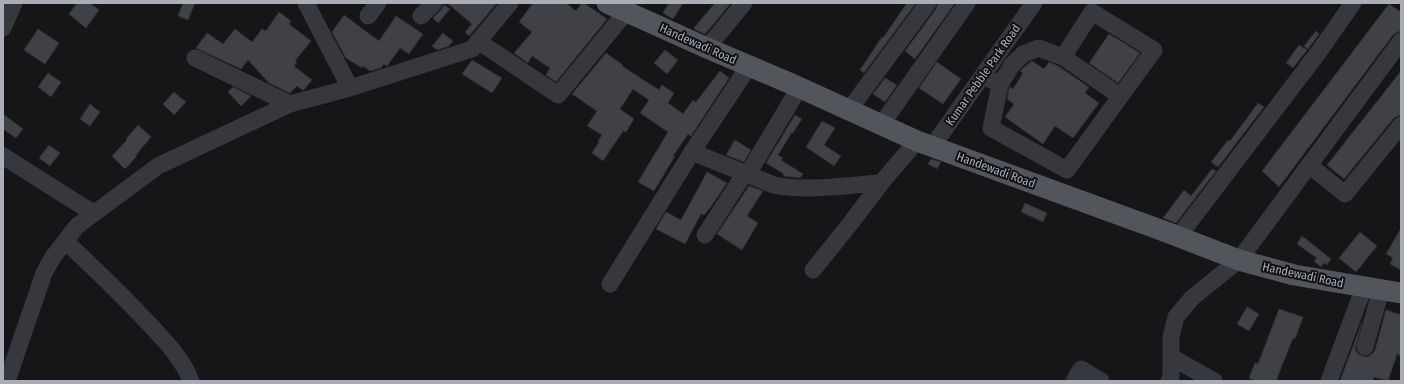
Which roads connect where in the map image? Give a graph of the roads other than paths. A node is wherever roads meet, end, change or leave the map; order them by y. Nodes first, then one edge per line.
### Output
1 (14, 3) edge
2 (306, 3) edge
3 (378, 3) edge
4 (434, 3) edge
5 (510, 3) edge
6 (607, 3) edge
7 (744, 3) edge
8 (928, 3) edge
9 (967, 3) edge
10 (1034, 3) edge
11 (1353, 3) edge
12 (626, 12) junction
13 (368, 16) dead end
14 (421, 16) dead end
15 (3, 28) edge
16 (478, 41) junction
17 (1401, 41) edge
18 (707, 48) junction
19 (1063, 57) junction
20 (195, 58) dead end
21 (749, 66) junction
22 (983, 75) junction
23 (1000, 85) junction
24 (350, 88) junction
25 (799, 88) junction
26 (1120, 96) junction
27 (290, 104) junction
28 (849, 110) junction
29 (881, 125) junction
30 (1401, 125) edge
31 (924, 144) junction
32 (692, 152) junction
33 (3, 156) edge
34 (1309, 165) junction
35 (746, 174) junction
36 (881, 183) junction
37 (93, 213) junction
38 (705, 235) dead end
39 (1178, 237) junction
40 (65, 241) junction
41 (1239, 260) junction
42 (813, 270) dead end
43 (610, 284) dead end
44 (1372, 288) junction
45 (1401, 294) edge
46 (1364, 347) dead end
47 (1171, 357) junction
48 (7, 381) edge
49 (191, 381) edge
50 (1074, 381) edge
51 (1101, 381) edge
52 (1169, 381) edge
53 (1214, 381) edge
54 (1329, 381) edge

1 - 15 street
2 - 24 street
3 - 13 street
4 - 14 street
5 - 16 street
6 - 12 main road, Handewadi Road
7 - 18 street
8 - 28 street
9 - 29 street
10 - 22 street, Kumar Pebble Park Road
11 - 39 street
12 - 16 street
12 - 18 main road, Handewadi Road
16 - 24 street
17 - 34 street
18 - 21 main road, Handewadi Road
19 - 23 street
19 - 26 street
19 - 26 street
20 - 27 street
21 - 25 main road, Handewadi Road
21 - 32 street
22 - 23 street
22 - 31 street, Kumar Pebble Park Road
23 - 26 street
24 - 27 street
25 - 28 main road, Handewadi Road
25 - 35 street
27 - 37 street
28 - 29 main road, Handewadi Road
29 - 31 main road, Handewadi Road
30 - 34 street
31 - 36 street, Kumar Pebble Park Road
31 - 39 main road, Handewadi Road
32 - 35 street
32 - 43 street
33 - 37 street
34 - 41 street
35 - 36 street
35 - 38 street
36 - 42 street, Kumar Pebble Park Road
37 - 40 street
39 - 41 main road, Handewadi Road
40 - 48 street
40 - 49 street
41 - 44 main road, Handewadi Road
41 - 47 street
44 - 45 main road, Handewadi Road
44 - 46 street
44 - 54 street
47 - 52 street
47 - 53 street
50 - 51 street

